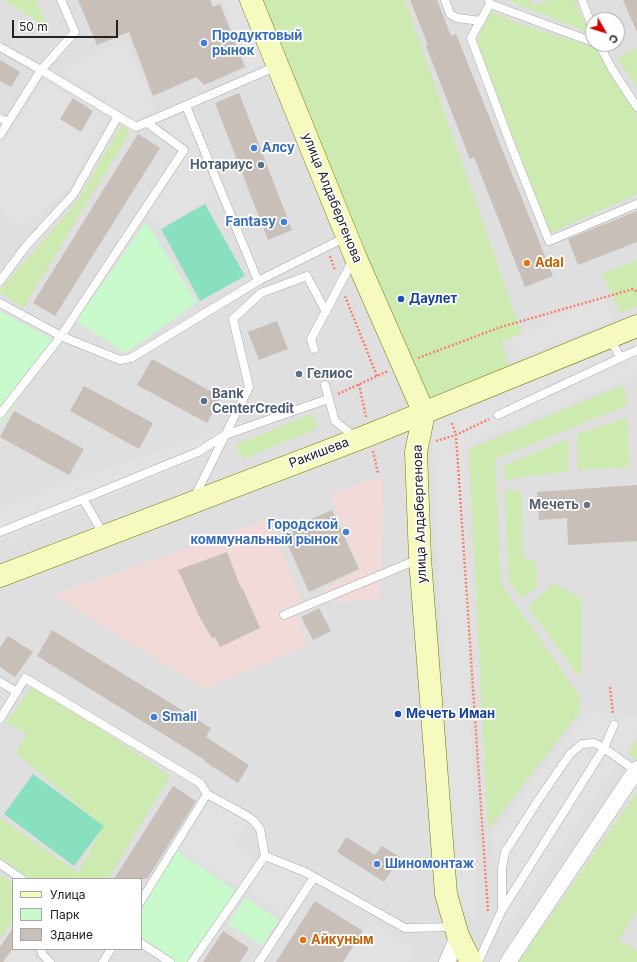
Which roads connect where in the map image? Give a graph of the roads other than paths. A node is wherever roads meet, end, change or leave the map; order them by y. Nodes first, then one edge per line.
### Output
1 (61, 0) edge
2 (251, 0) edge
3 (445, 0) edge
4 (582, 0) edge
5 (490, 2) edge
6 (587, 12) edge
7 (480, 21) junction
8 (585, 39) edge
9 (0, 47) edge
10 (603, 52) edge
11 (277, 66) junction
12 (41, 70) junction
13 (186, 106) junction
14 (637, 107) edge
15 (118, 116) junction
16 (0, 118) edge
17 (8, 122) junction
18 (148, 122) junction
19 (0, 135) edge
20 (637, 204) edge
21 (347, 236) junction
22 (355, 256) junction
23 (0, 281) edge
24 (258, 281) junction
25 (0, 303) edge
26 (326, 312) junction
27 (637, 326) edge
28 (61, 336) junction
29 (610, 337) junction
30 (314, 349) dead end
31 (637, 350) edge
32 (620, 357) junction
33 (324, 385) dead end
34 (328, 399) junction
35 (424, 413) junction
36 (0, 414) edge
37 (498, 415) road end
38 (225, 435) junction
39 (357, 439) junction
40 (84, 499) junction
41 (192, 502) junction
42 (0, 532) edge
43 (104, 536) junction
44 (420, 559) junction
45 (0, 576) edge
46 (284, 615) dead end
47 (0, 682) edge
48 (17, 692) junction
49 (0, 719) edge
50 (614, 724) road end
51 (604, 748) junction
52 (637, 770) edge
53 (207, 794) junction
54 (264, 856) junction
55 (0, 864) edge
56 (314, 877) junction
57 (21, 878) edge
58 (142, 899) edge
59 (502, 910) junction
60 (456, 932) junction
61 (142, 944) edge
62 (41, 950) edge
63 (110, 950) edge
64 (50, 962) edge
65 (103, 962) edge
66 (170, 962) edge
67 (192, 962) edge
68 (259, 962) edge
69 (447, 962) edge
70 (471, 962) edge
71 (478, 962) edge
72 (508, 962) edge

1 - 12 lane
2 - 11 street, улица Алдабергенова
3 - 7 lane
4 - 6 lane
5 - 7 lane
5 - 8 lane
7 - 20 lane
9 - 12 lane
10 - 14 lane
11 - 13 lane
11 - 21 street, улица Алдабергенова
12 - 15 lane
12 - 17 lane
13 - 18 lane
13 - 24 lane
15 - 18 lane
15 - 23 lane
16 - 17 lane
17 - 19 lane
18 - 28 lane
21 - 22 street, улица Алдабергенова
21 - 24 lane
22 - 26 lane
22 - 35 street, улица Алдабергенова
24 - 28 lane
25 - 28 lane
26 - 30 lane
26 - 38 lane
27 - 29 street, Ракишева
28 - 36 lane
29 - 32 lane
29 - 35 street, Ракишева
31 - 32 lane
32 - 37 lane
33 - 34 lane
34 - 38 lane
34 - 39 lane
35 - 39 street, Ракишева
35 - 44 street, улица Алдабергенова
38 - 40 lane
38 - 41 lane
39 - 41 street, Ракишева
40 - 42 lane
40 - 43 lane
41 - 43 street, Ракишева
43 - 45 street, Ракишева
44 - 46 lane
44 - 60 street, улица Алдабергенова
47 - 48 lane
48 - 49 lane
48 - 53 lane
50 - 51 lane
51 - 52 lane
51 - 59 lane
51 - 59 lane
52 - 72 street
53 - 54 lane
53 - 58 lane
54 - 56 lane
54 - 67 lane
55 - 57 lane
56 - 60 lane
56 - 68 lane
59 - 71 lane
60 - 69 street
60 - 70 street, улица Алдабергенова
61 - 66 lane
62 - 64 lane
63 - 65 lane

